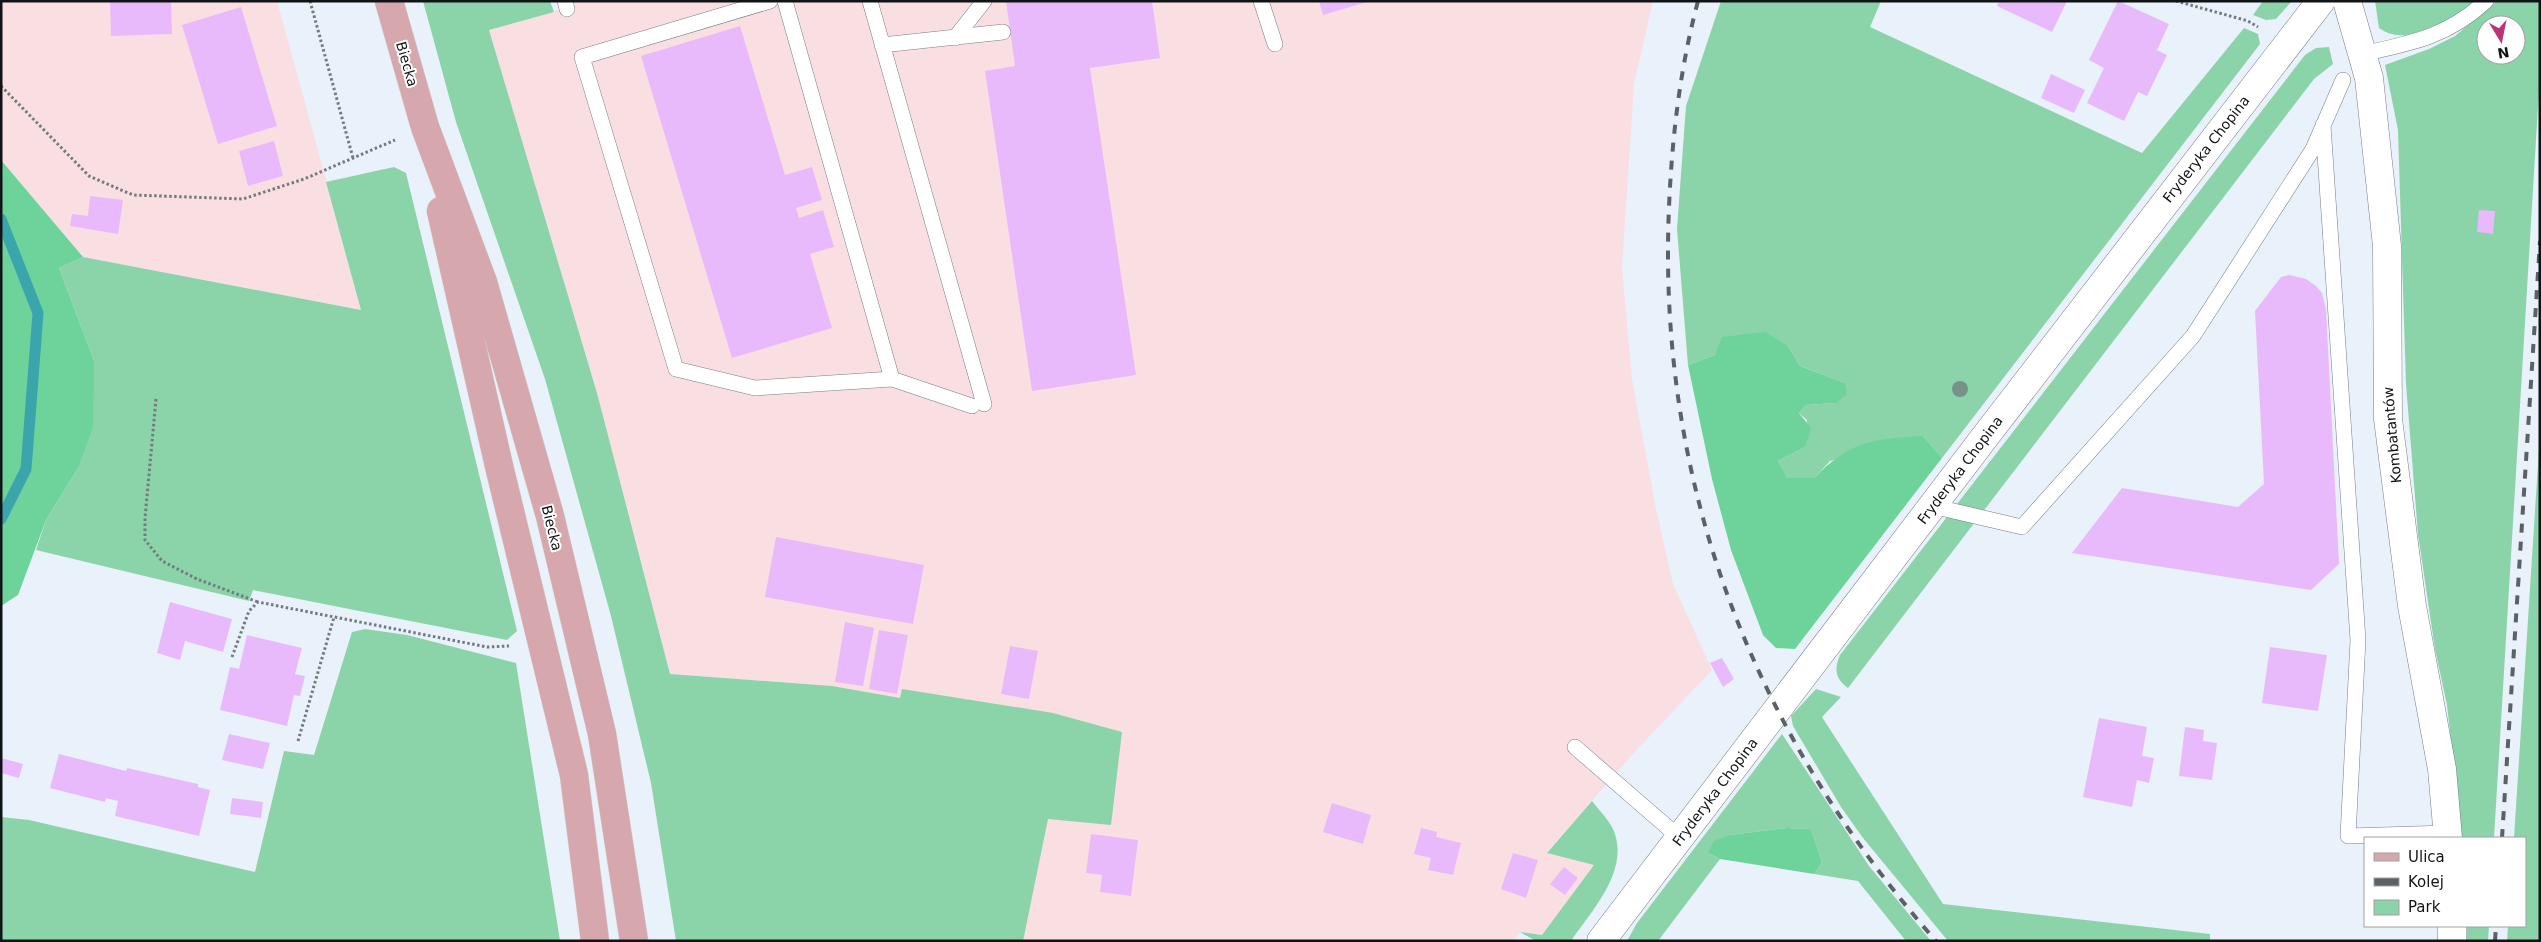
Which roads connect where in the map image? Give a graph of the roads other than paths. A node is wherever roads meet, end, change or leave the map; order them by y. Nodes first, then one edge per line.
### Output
1 (389, 1) edge
2 (770, 1) edge
3 (785, 1) edge
4 (870, 1) edge
5 (984, 1) edge
6 (1261, 1) edge
7 (2321, 1) edge
8 (2347, 1) edge
9 (2486, 1) edge
10 (1003, 32) dead end
11 (955, 38) junction
12 (1275, 44) dead end
13 (882, 45) junction
14 (2362, 54) junction
15 (2343, 80) dead end
16 (2323, 125) junction
17 (425, 127) junction
18 (892, 379) junction
19 (1932, 506) junction
20 (1575, 748) dead end
21 (2448, 836) edge
22 (1680, 838) junction
23 (2452, 927) edge
24 (595, 941) edge
25 (634, 941) edge
26 (1601, 941) edge
27 (2452, 941) edge

1 - 17 main road, Biecka
2 - 18 lane
3 - 18 lane
4 - 13 lane
5 - 11 lane
6 - 12 lane
7 - 19 street, Fryderyka Chopina
8 - 14 street, Kombatantów
9 - 14 lane
10 - 11 lane
11 - 13 lane
13 - 18 lane
14 - 21 street, Kombatantów
15 - 16 lane
16 - 19 lane
16 - 21 lane
17 - 24 main road, Biecka
17 - 25 main road, Biecka
19 - 22 street, Fryderyka Chopina
20 - 22 lane
22 - 26 street, Fryderyka Chopina
23 - 27 street

